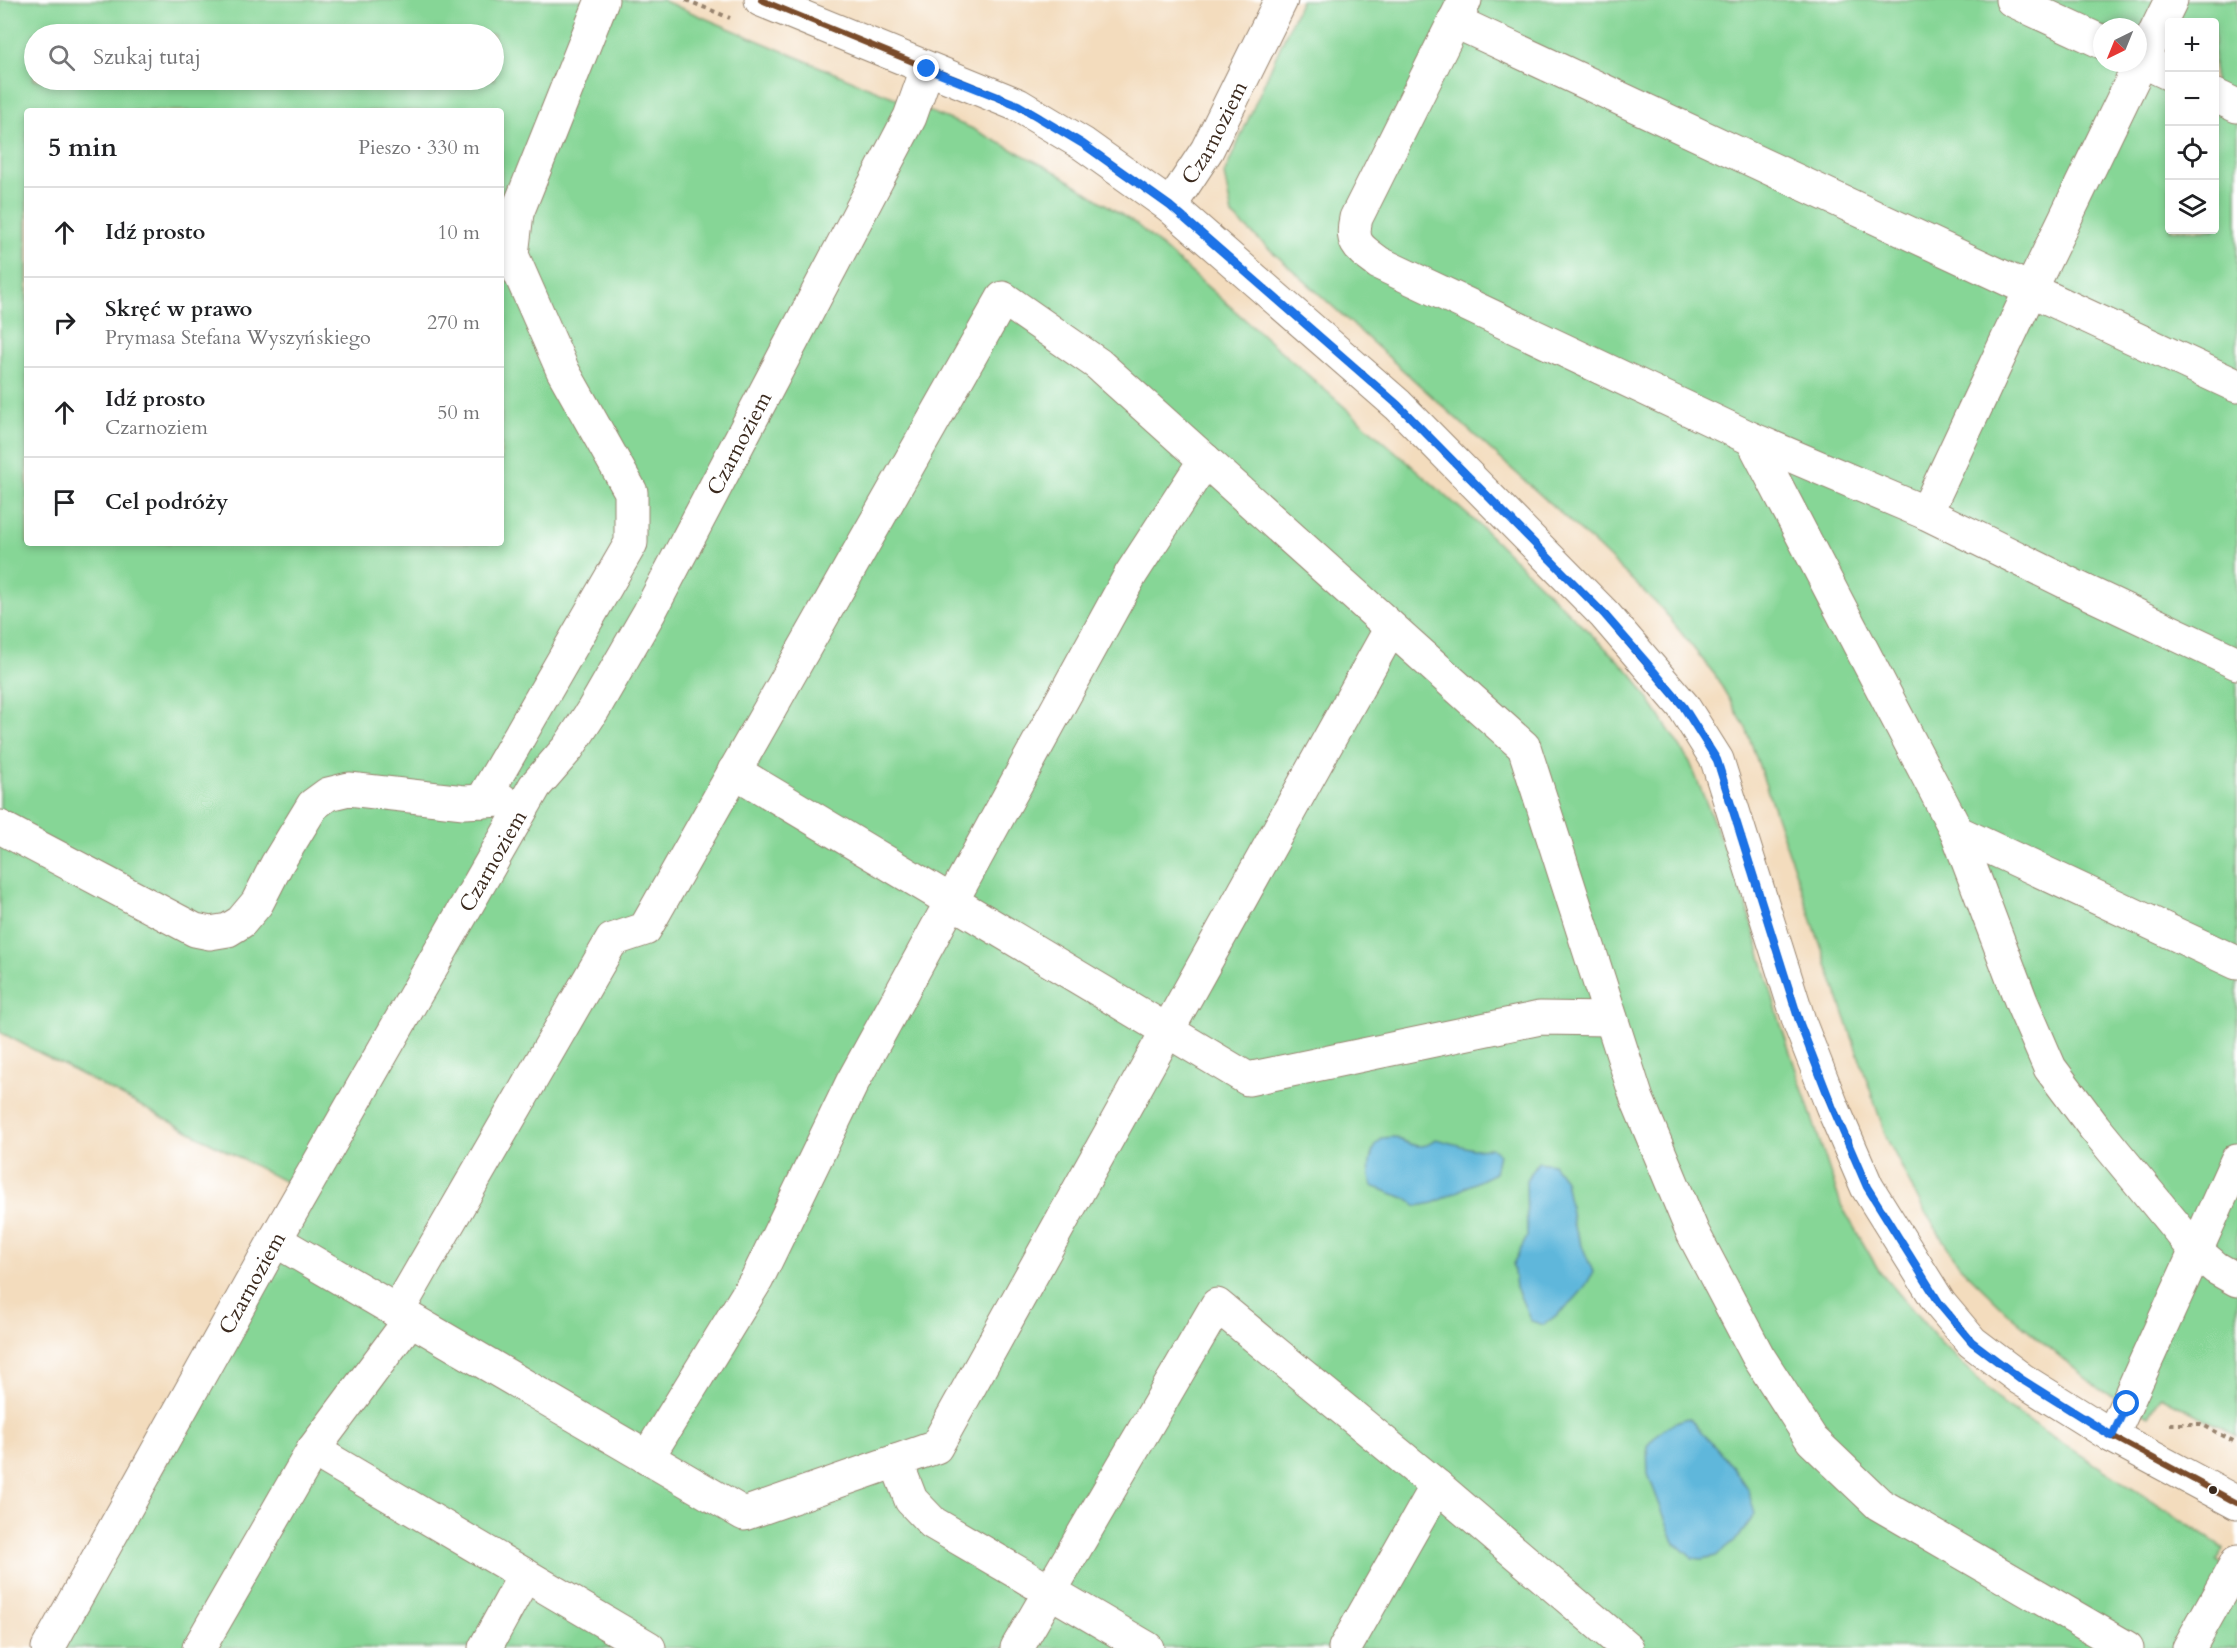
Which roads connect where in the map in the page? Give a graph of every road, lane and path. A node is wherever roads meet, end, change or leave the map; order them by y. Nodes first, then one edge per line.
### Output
1 (602, 0) edge
2 (686, 0) edge
3 (761, 0) edge
4 (1281, 0) edge
5 (2012, 0) edge
6 (2171, 0) edge
7 (1460, 11) edge
8 (734, 20) dead end
9 (2093, 38) edge
10 (2150, 65) edge
11 (927, 69) junction
12 (2219, 97) edge
13 (2237, 105) edge
14 (1170, 206) junction
15 (2031, 289) junction
16 (2237, 386) edge
17 (1752, 439) junction
18 (1205, 460) junction
19 (1926, 513) junction
20 (1391, 628) junction
21 (2237, 663) edge
22 (734, 771) junction
23 (535, 786) junction
24 (482, 801) junction
25 (0, 827) edge
26 (1957, 832) junction
27 (952, 901) junction
28 (2237, 963) edge
29 (1611, 1019) junction
30 (1167, 1030) junction
31 (2237, 1160) edge
32 (275, 1240) junction
33 (2196, 1251) junction
34 (2237, 1280) edge
35 (404, 1316) junction
36 (2112, 1436) junction
37 (313, 1450) junction
38 (647, 1458) junction
39 (896, 1461) junction
40 (1437, 1486) junction
41 (2237, 1503) edge
42 (2237, 1562) edge
43 (525, 1575) junction
44 (1049, 1591) junction
45 (48, 1648) edge
46 (200, 1648) edge
47 (485, 1648) edge
48 (649, 1648) edge
49 (1017, 1648) edge
50 (1147, 1648) edge
51 (1345, 1648) edge
52 (1627, 1648) edge
53 (2127, 1648) edge
54 (2189, 1648) edge

1 - 24 street
2 - 8 path
3 - 11 street, Czarnoziem
4 - 14 street, Czarnoziem
5 - 9 street
6 - 10 street
7 - 15 street
7 - 17 street
10 - 15 street
11 - 14 street, Czarnoziem
11 - 23 street, Czarnoziem
12 - 13 street
14 - 36 street
15 - 16 street
15 - 19 street
17 - 19 street
17 - 26 street
18 - 20 street
18 - 22 street
18 - 27 street
19 - 21 street
20 - 29 street
20 - 30 street
22 - 27 street
22 - 35 street
23 - 24 street
23 - 32 street, Czarnoziem
24 - 25 street
26 - 28 street
26 - 33 street
27 - 30 street
27 - 38 street
29 - 30 street
29 - 53 street
30 - 39 street
31 - 33 street
32 - 35 street
32 - 45 street, Czarnoziem
33 - 34 street
33 - 36 street
35 - 37 street
35 - 38 street
36 - 41 street
37 - 43 street
37 - 46 street
38 - 39 street
39 - 44 street
40 - 44 street
40 - 51 street
40 - 52 street
42 - 54 street
43 - 47 street
43 - 48 street
44 - 49 street
44 - 50 street

